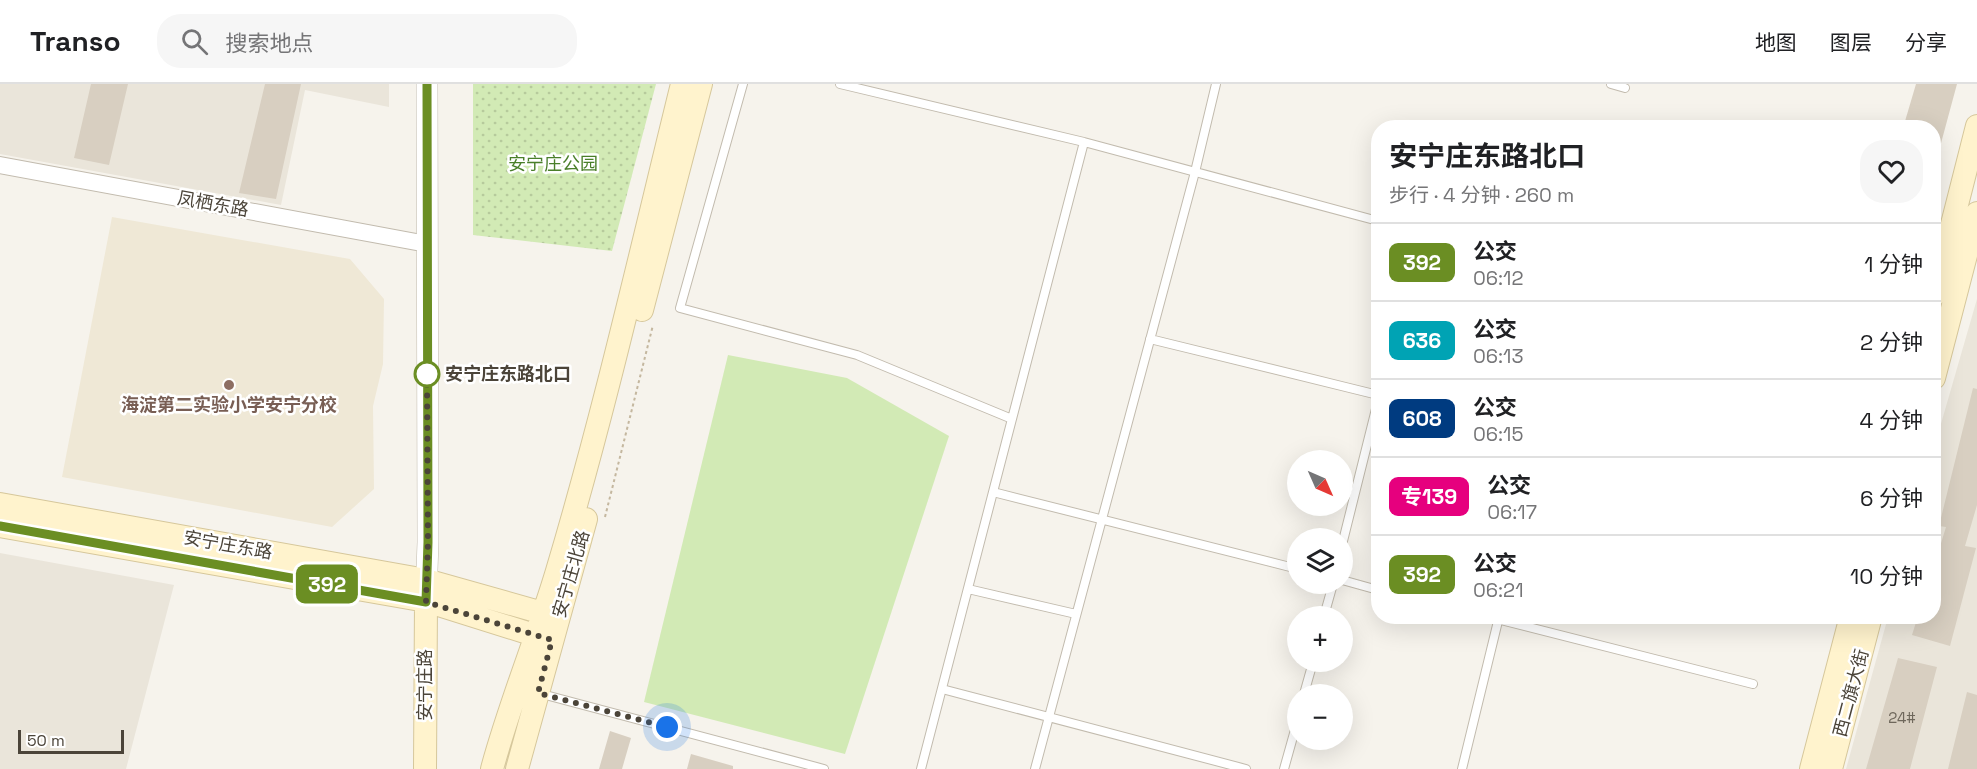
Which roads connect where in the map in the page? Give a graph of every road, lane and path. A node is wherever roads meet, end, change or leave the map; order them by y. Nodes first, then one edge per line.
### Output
1 (427, 84) edge
2 (682, 84) edge
3 (701, 84) edge
4 (743, 84) edge
5 (840, 84) edge
6 (1216, 84) edge
7 (1611, 84) edge
8 (1625, 88) dead end
9 (1977, 126) edge
10 (1084, 142) junction
11 (0, 165) edge
12 (1195, 172) junction
13 (1977, 213) edge
14 (1371, 219) edge
15 (427, 244) junction
16 (1941, 267) edge
17 (654, 323) dead end
18 (1149, 339) junction
19 (1941, 351) edge
20 (1371, 393) edge
21 (1012, 419) junction
22 (1371, 429) edge
23 (993, 492) junction
24 (0, 504) edge
25 (1101, 520) junction
26 (603, 524) dead end
27 (0, 526) edge
28 (1346, 528) edge
29 (1287, 566) edge
30 (1353, 583) edge
31 (1371, 588) edge
32 (968, 589) junction
33 (426, 591) junction
34 (1076, 614) junction
35 (551, 615) junction
36 (1498, 624) edge
37 (1522, 624) edge
38 (1849, 624) edge
39 (1869, 624) edge
40 (544, 638) junction
41 (1753, 684) dead end
42 (942, 689) junction
43 (538, 693) junction
44 (1048, 717) junction
45 (1289, 750) edge
46 (425, 769) edge
47 (492, 769) edge
48 (517, 769) edge
49 (824, 769) edge
50 (921, 769) edge
51 (1035, 769) edge
52 (1245, 769) edge
53 (1284, 769) edge
54 (1462, 769) edge
55 (1811, 769) edge
56 (1831, 769) edge

1 - 15 street, 安宁庄路
2 - 35 main road, 安宁庄北路
3 - 35 main road, 安宁庄北路
4 - 21 lane
5 - 10 lane
6 - 12 lane
7 - 8 lane
9 - 16 main road
10 - 12 lane
10 - 21 lane
11 - 15 street, 凤栖东路
12 - 14 lane
12 - 18 lane
13 - 19 main road
15 - 33 street, 安宁庄路
17 - 26 path, 安宁庄北路
18 - 20 lane
18 - 25 lane
21 - 23 lane
22 - 28 lane
23 - 25 lane
23 - 32 lane
24 - 33 main road, 安宁庄东路
25 - 29 lane
25 - 34 lane
27 - 33 main road, 安宁庄东路
30 - 31 lane
32 - 34 lane
32 - 42 lane
33 - 35 main road, 安宁庄东路
33 - 40 main road, 安宁庄东路
33 - 46 main road, 安宁庄路
34 - 44 lane
35 - 40 main road, 安宁庄北路
36 - 54 lane
37 - 41 lane
38 - 55 main road, 西二旗大街
39 - 56 main road, 西二旗大街
40 - 43 main road
40 - 47 main road
42 - 44 lane
42 - 50 lane
43 - 48 main road
43 - 49 lane
44 - 51 lane
44 - 52 lane
45 - 53 lane

